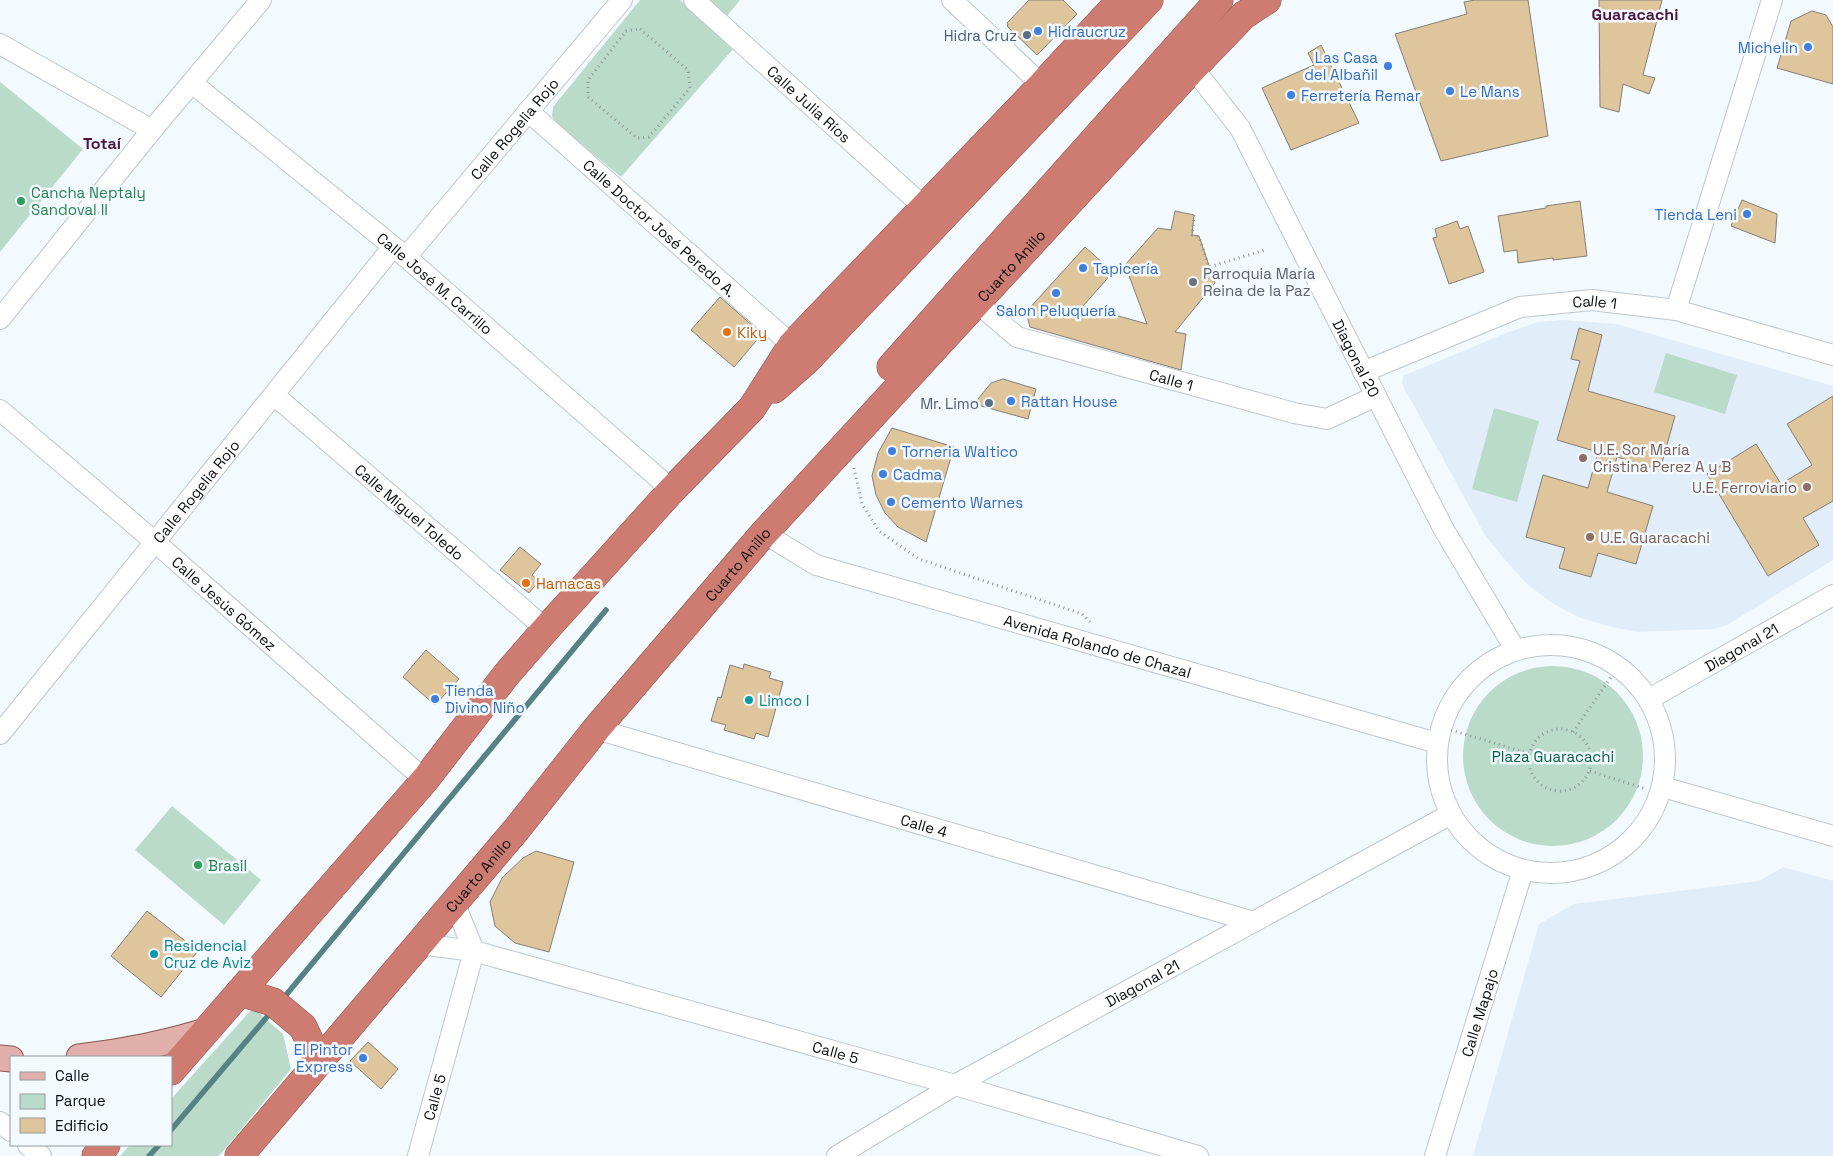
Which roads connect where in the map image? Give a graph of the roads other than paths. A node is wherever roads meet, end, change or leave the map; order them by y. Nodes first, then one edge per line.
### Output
1 (261, 0) edge
2 (622, 0) edge
3 (694, 0) edge
4 (952, 0) edge
5 (1121, 0) edge
6 (1149, 0) edge
7 (1267, 0) edge
8 (1772, 0) edge
9 (1214, 6) edge
10 (1246, 7) edge
11 (0, 44) edge
12 (1193, 68) junction
13 (192, 83) junction
14 (1042, 85) junction
15 (528, 110) junction
16 (152, 130) junction
17 (924, 207) junction
18 (399, 253) junction
19 (976, 302) junction
20 (1676, 310) junction
21 (0, 320) edge
22 (792, 345) junction
23 (1833, 355) edge
24 (1363, 372) junction
25 (274, 395) junction
26 (1376, 396) junction
27 (752, 408) junction
28 (0, 410) edge
29 (672, 490) junction
30 (764, 533) junction
31 (155, 542) junction
32 (1833, 595) edge
33 (546, 629) junction
34 (1515, 650) junction
35 (1649, 699) junction
36 (596, 730) junction
37 (0, 734) edge
38 (1439, 735) junction
39 (425, 780) junction
40 (1661, 791) junction
41 (1451, 814) junction
42 (1833, 836) edge
43 (1523, 870) junction
44 (454, 902) junction
45 (1254, 922) junction
46 (419, 944) junction
47 (474, 950) junction
48 (240, 992) junction
49 (206, 1031) junction
50 (87, 1056) edge
51 (319, 1061) junction
52 (172, 1070) edge
53 (955, 1085) junction
54 (0, 1122) edge
55 (10, 1131) edge
56 (29, 1146) edge
57 (105, 1146) edge
58 (41, 1156) edge
59 (96, 1156) edge
60 (240, 1156) edge
61 (418, 1156) edge
62 (837, 1156) edge
63 (1198, 1156) edge
64 (1435, 1156) edge

1 - 13 street
2 - 15 street, Calle Rogelia Rojo
3 - 17 street, Calle Julia Ríos
4 - 14 street
5 - 14 highway
6 - 27 highway
7 - 10 highway, Cuarto Anillo
8 - 20 street
9 - 30 highway
10 - 12 highway, Cuarto Anillo
11 - 16 street
12 - 19 highway, Cuarto Anillo
12 - 24 street, Diagonal 20
13 - 16 street
13 - 18 street, Calle José M. Carrillo
14 - 17 highway
15 - 18 street, Calle Rogelia Rojo
15 - 22 street, Calle Doctor José Peredo A.
16 - 21 street
17 - 22 highway
18 - 25 street, Calle Rogelia Rojo
18 - 29 street, Calle José M. Carrillo
19 - 26 street, Calle 1
19 - 30 highway, Cuarto Anillo
20 - 23 street, Calle 1
20 - 24 street, Calle 1
22 - 27 highway
24 - 26 street, Diagonal 20
25 - 31 street, Calle Rogelia Rojo
25 - 33 street, Calle Miguel Toledo
26 - 34 street, Diagonal 20
27 - 29 highway
28 - 31 street, Calle Jesús Gómez
29 - 33 highway
30 - 36 highway, Cuarto Anillo
30 - 38 street, Avenida Rolando de Chazal
31 - 37 street, Calle Rogelia Rojo
31 - 39 street, Calle Jesús Gómez
32 - 35 street, Diagonal 21
33 - 39 highway
34 - 35 street
34 - 38 street
35 - 40 street
36 - 44 highway, Cuarto Anillo
36 - 45 street, Calle 4
38 - 41 street
39 - 48 highway
40 - 42 street
40 - 43 street
41 - 43 street
41 - 45 street, Diagonal 21
43 - 64 street, Calle Mapajo
44 - 46 highway, Cuarto Anillo
44 - 47 street
45 - 53 street, Diagonal 21
46 - 47 street, Calle 5
46 - 51 highway, Cuarto Anillo
47 - 53 street, Calle 5
47 - 61 street, Calle 5
48 - 49 highway
48 - 51 highway
49 - 50 main road
49 - 52 highway
51 - 60 highway, Cuarto Anillo
53 - 62 street, Diagonal 21
53 - 63 street, Calle 5
54 - 55 street
56 - 58 street
57 - 59 highway

